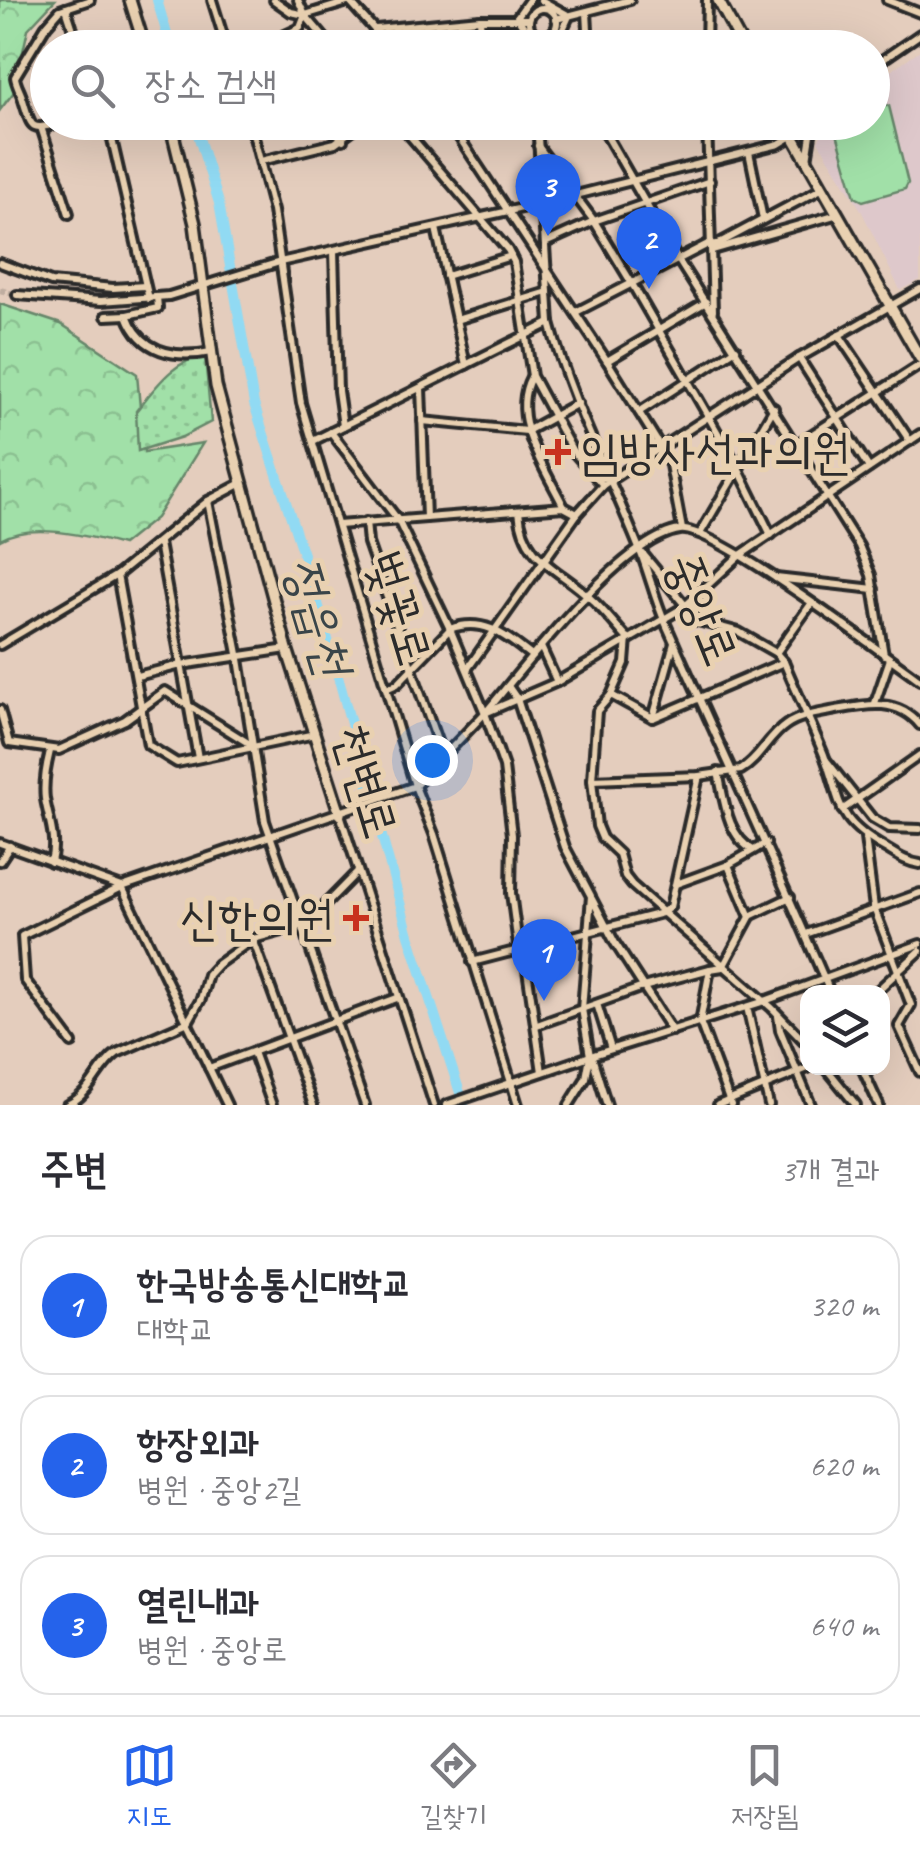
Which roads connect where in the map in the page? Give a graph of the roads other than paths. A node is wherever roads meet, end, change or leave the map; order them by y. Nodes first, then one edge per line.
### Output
1 (90, 0) edge
2 (130, 0) edge
3 (212, 0) edge
4 (274, 0) edge
5 (298, 0) edge
6 (531, 0) edge
7 (541, 0) edge
8 (630, 0) edge
9 (707, 0) edge
10 (718, 0) edge
11 (887, 0) edge
12 (350, 1) edge
13 (604, 4) edge
14 (66, 8) junction
15 (536, 10) junction
16 (587, 12) junction
17 (920, 13) edge
18 (306, 16) junction
19 (569, 16) junction
20 (517, 17) junction
21 (480, 19) junction
22 (530, 19) junction
23 (556, 19) junction
24 (376, 29) joint
25 (44, 30) edge
26 (73, 30) edge
27 (139, 30) edge
28 (222, 30) edge
29 (296, 30) edge
30 (318, 30) edge
31 (481, 30) edge
32 (525, 30) edge
33 (532, 30) edge
34 (553, 30) edge
35 (563, 30) edge
36 (588, 30) edge
37 (706, 30) edge
38 (734, 30) edge
39 (920, 34) edge
40 (30, 52) edge
41 (890, 55) edge
42 (30, 123) edge
43 (45, 140) edge
44 (112, 140) edge
45 (175, 140) edge
46 (255, 140) edge
47 (343, 140) edge
48 (414, 140) edge
49 (461, 140) edge
50 (538, 140) edge
51 (609, 140) edge
52 (707, 140) edge
53 (786, 140) edge
54 (794, 140) edge
55 (810, 140) edge
56 (538, 145) junction
57 (748, 152) junction
58 (261, 161) junction
59 (807, 161) junction
60 (708, 163) junction
61 (710, 181) junction
62 (632, 182) junction
63 (822, 189) junction
64 (574, 196) junction
65 (644, 203) junction
66 (540, 204) junction
67 (507, 212) junction
68 (69, 214) dead end
69 (838, 214) junction
70 (482, 217) junction
71 (763, 219) junction
72 (594, 222) junction
73 (436, 228) junction
74 (545, 243) junction
75 (711, 248) junction
76 (334, 250) junction
77 (511, 256) junction
78 (677, 258) junction
79 (280, 262) junction
80 (0, 263) edge
81 (547, 268) junction
82 (446, 276) junction
83 (631, 282) junction
84 (209, 285) junction
85 (146, 286) junction
86 (920, 289) edge
87 (548, 292) junction
88 (17, 295) tunnel mouth
89 (150, 298) junction
90 (521, 300) junction
91 (706, 302) junction
92 (888, 305) junction
93 (146, 311) junction
94 (576, 312) junction
95 (713, 313) junction
96 (127, 314) junction
97 (106, 316) dead end
98 (456, 320) junction
99 (550, 323) junction
100 (657, 330) junction
101 (838, 334) junction
102 (525, 336) junction
103 (736, 349) junction
104 (210, 352) junction
105 (799, 358) junction
106 (608, 361) junction
107 (920, 362) edge
108 (466, 365) junction
109 (532, 376) junction
110 (686, 380) junction
111 (758, 385) junction
112 (421, 388) junction
113 (877, 392) junction
114 (578, 403) junction
115 (774, 408) junction
116 (639, 412) junction
117 (707, 416) junction
118 (555, 417) junction
119 (838, 418) junction
120 (422, 421) junction
121 (343, 426) junction
122 (528, 431) junction
123 (330, 432) junction
124 (920, 434) edge
125 (313, 441) junction
126 (910, 441) junction
127 (798, 444) junction
128 (660, 446) junction
129 (738, 468) junction
130 (869, 468) junction
131 (243, 482) junction
132 (606, 484) junction
133 (829, 494) junction
134 (208, 502) junction
135 (564, 507) junction
136 (519, 511) junction
137 (577, 514) junction
138 (426, 518) junction
139 (398, 520) junction
140 (366, 522) junction
141 (338, 525) junction
142 (682, 530) junction
143 (700, 532) junction
144 (771, 534) junction
145 (160, 543) junction
146 (639, 550) junction
147 (738, 556) junction
148 (543, 564) junction
149 (117, 575) junction
150 (773, 578) junction
151 (874, 590) junction
152 (588, 596) junction
153 (812, 604) junction
154 (684, 607) junction
155 (664, 618) junction
156 (450, 629) junction
157 (498, 629) junction
158 (628, 638) junction
159 (674, 642) junction
160 (0, 644) edge
161 (541, 647) junction
162 (286, 649) junction
163 (776, 653) junction
164 (533, 657) junction
165 (887, 657) junction
166 (239, 658) junction
167 (784, 662) junction
168 (181, 665) junction
169 (412, 666) junction
170 (468, 669) junction
171 (137, 676) junction
172 (920, 680) edge
173 (557, 682) junction
174 (508, 686) junction
175 (388, 688) junction
176 (611, 695) junction
177 (700, 698) junction
178 (517, 700) junction
179 (875, 703) junction
180 (190, 708) junction
181 (142, 709) junction
182 (0, 710) edge
183 (486, 713) junction
184 (806, 716) junction
185 (653, 718) junction
186 (920, 724) edge
187 (315, 734) junction
188 (4, 744) edge
189 (254, 747) junction
190 (50, 751) junction
191 (920, 756) edge
192 (198, 758) junction
193 (443, 759) junction
194 (825, 759) junction
195 (718, 772) junction
196 (733, 772) junction
197 (699, 776) junction
198 (592, 780) junction
199 (416, 786) junction
200 (858, 800) junction
201 (842, 810) junction
202 (340, 814) junction
203 (920, 829) edge
204 (269, 836) junction
205 (865, 837) junction
206 (0, 843) edge
207 (766, 843) junction
208 (10, 846) junction
209 (754, 851) junction
210 (0, 861) edge
211 (51, 862) junction
212 (920, 864) edge
213 (728, 865) junction
214 (357, 872) junction
215 (675, 885) junction
216 (122, 887) junction
217 (920, 893) edge
218 (591, 896) junction
219 (790, 897) junction
220 (874, 908) junction
221 (662, 913) junction
222 (750, 916) junction
223 (302, 926) junction
224 (606, 926) junction
225 (588, 930) junction
226 (806, 934) junction
227 (253, 939) junction
228 (920, 947) edge
229 (524, 948) junction
230 (892, 954) junction
231 (472, 962) junction
232 (723, 966) junction
233 (710, 969) junction
234 (898, 971) junction
235 (824, 978) junction
236 (827, 985) edge
237 (883, 985) edge
238 (643, 988) junction
239 (397, 998) junction
240 (762, 1002) junction
241 (597, 1004) junction
242 (747, 1007) junction
243 (582, 1009) junction
244 (778, 1014) junction
245 (188, 1022) junction
246 (700, 1022) junction
247 (336, 1023) junction
248 (537, 1025) junction
249 (672, 1030) junction
250 (800, 1037) edge
251 (290, 1040) junction
252 (72, 1043) dead end
253 (920, 1046) edge
254 (611, 1049) junction
255 (910, 1049) junction
256 (253, 1052) junction
257 (591, 1056) junction
258 (209, 1068) junction
259 (800, 1071) edge
260 (542, 1072) junction
261 (797, 1072) junction
262 (920, 1072) edge
263 (832, 1075) edge
264 (865, 1075) edge
265 (512, 1083) junction
266 (764, 1086) junction
267 (730, 1102) edge
268 (67, 1105) edge
269 (227, 1105) edge
270 (272, 1105) edge
271 (313, 1105) edge
272 (365, 1105) edge
273 (434, 1105) edge
274 (446, 1105) edge
275 (518, 1105) edge
276 (569, 1105) edge
277 (608, 1105) edge
278 (718, 1105) edge
279 (769, 1105) edge
280 (812, 1105) edge
281 (856, 1105) edge
282 (879, 1105) edge

1 - 14 street
2 - 27 main road
3 - 28 street
4 - 18 street
5 - 18 street
6 - 15 street
6 - 20 street
7 - 19 street
8 - 13 street
9 - 37 street
10 - 38 main road
11 - 17 street
12 - 18 street
12 - 24 street
13 - 16 street
14 - 25 street
14 - 26 street
15 - 22 street
15 - 23 street
16 - 19 street
16 - 36 street
18 - 29 street
18 - 30 street
19 - 23 street
19 - 35 street
20 - 21 street
20 - 22 street
20 - 32 street
21 - 24 street
21 - 31 street
22 - 33 street
23 - 34 street
39 - 41 street
40 - 42 street
43 - 68 street
44 - 85 street
45 - 84 main road, 천변로
46 - 58 street, 벚꽃로
47 - 58 street
48 - 70 street
49 - 67 street
50 - 56 street, 중앙로
51 - 62 street
52 - 60 street
53 - 57 street
54 - 59 main road
55 - 59 street
56 - 64 street
56 - 66 street, 중앙로
57 - 60 street
57 - 71 street
58 - 79 street, 벚꽃로
59 - 63 main road
60 - 61 street
60 - 62 street
61 - 65 street
61 - 75 street
62 - 64 street
62 - 65 street
63 - 69 main road
63 - 71 street
64 - 66 street
64 - 72 street
65 - 72 street
65 - 78 street
66 - 67 street
66 - 74 street, 중앙로
67 - 70 street
67 - 81 street
69 - 75 street
69 - 92 main road
70 - 73 street
70 - 77 street
71 - 75 street
72 - 74 street
72 - 83 street
73 - 76 street
73 - 82 street
74 - 81 street, 중앙로
75 - 78 street
75 - 95 street
76 - 79 street
76 - 121 street
77 - 82 street
77 - 90 street
78 - 83 street
78 - 91 street
79 - 84 street
79 - 125 street, 벚꽃로
80 - 85 street
81 - 87 street, 중앙로
81 - 94 street
82 - 98 street
83 - 94 street
83 - 100 street
84 - 89 street
84 - 104 main road, 천변로
85 - 89 street
86 - 92 street
87 - 90 street
87 - 99 street, 중앙로
88 - 89 street
89 - 93 street
89 - 93 street
90 - 98 street
90 - 102 street
91 - 95 street
91 - 100 street
92 - 101 street
92 - 107 main road
93 - 96 street
94 - 106 street
95 - 103 street
96 - 97 street
96 - 104 street
98 - 108 street
99 - 102 street
99 - 114 street, 중앙로
100 - 106 street
100 - 110 street
101 - 105 street
101 - 113 street
102 - 108 street
102 - 109 street
103 - 110 street
103 - 111 street
104 - 131 main road, 천변로
105 - 111 street
105 - 119 street
106 - 116 street
107 - 113 street
108 - 112 street
109 - 118 street
109 - 122 street
110 - 116 street
110 - 117 street
111 - 115 street
111 - 117 street
112 - 120 street
112 - 121 street
113 - 119 street
113 - 126 street
114 - 118 street
114 - 132 street, 중앙로
115 - 127 street
115 - 129 street
116 - 128 street
117 - 128 street
117 - 129 street
118 - 122 street
118 - 132 street
119 - 127 street
119 - 130 street
120 - 122 street
120 - 138 street
121 - 123 street
122 - 135 street
123 - 125 street
123 - 139 street
124 - 126 street
125 - 141 street, 벚꽃로
126 - 130 street
127 - 133 street
128 - 132 street
128 - 142 street
129 - 143 street
129 - 144 street
130 - 133 street
131 - 134 street
131 - 162 main road, 천변로
132 - 137 street
132 - 146 street, 중앙로
133 - 144 street
133 - 151 street
134 - 145 street
134 - 166 street
135 - 136 street
135 - 137 street
136 - 138 street
136 - 148 street
137 - 148 street
138 - 139 street
139 - 140 street
139 - 156 street
140 - 141 street
140 - 169 street
141 - 175 street, 벚꽃로
142 - 143 street
142 - 146 street
143 - 147 street
144 - 147 street
145 - 149 street
145 - 168 street
146 - 152 street
146 - 154 street
146 - 155 street, 중앙로
147 - 150 street
147 - 154 street
148 - 152 street
148 - 157 street
149 - 160 street
149 - 171 street
150 - 151 street
150 - 153 street
151 - 165 street
152 - 158 street
152 - 161 street
153 - 163 street
153 - 165 street
154 - 155 street
154 - 163 street
155 - 158 street
155 - 159 street, 중앙로
156 - 157 street
156 - 169 street
156 - 170 street
157 - 164 street
157 - 170 street
158 - 173 street
158 - 176 street
159 - 177 street, 중앙로
159 - 185 street
161 - 164 street
161 - 173 street
162 - 166 street
162 - 187 main road, 천변로
163 - 167 street
164 - 174 street
165 - 172 street
165 - 179 street
166 - 168 street
166 - 189 street
167 - 177 street
167 - 184 street
168 - 171 street
168 - 180 street
169 - 175 street
169 - 193 street
170 - 183 street
171 - 181 street
173 - 178 street
174 - 178 street
174 - 183 street
175 - 199 street, 벚꽃로
176 - 185 street
176 - 198 street
177 - 185 street
177 - 196 street, 중앙로
178 - 183 street
178 - 218 street
179 - 184 street
179 - 186 street
180 - 181 street
180 - 189 street
180 - 192 street
181 - 190 street
181 - 192 street
182 - 188 street
183 - 193 street
183 - 229 street
184 - 194 street
184 - 196 street
187 - 189 street
187 - 202 main road, 천변로
188 - 190 street
189 - 192 street
189 - 204 street
190 - 211 street
191 - 200 street
193 - 199 street
194 - 200 street
194 - 201 street
195 - 196 street
195 - 197 street
195 - 209 street
196 - 207 street, 중앙로
197 - 198 street
197 - 215 street
198 - 221 street
199 - 202 street
199 - 231 street, 벚꽃로
200 - 201 street
200 - 203 street
201 - 205 street
202 - 204 street
202 - 214 street, 천변로
204 - 216 street
204 - 223 street
205 - 212 street
205 - 220 street
206 - 208 street
207 - 209 street
207 - 219 street, 중앙로
208 - 210 street
208 - 211 street
209 - 213 street
211 - 216 street
213 - 215 street
213 - 222 street
214 - 223 street
214 - 239 street, 천변로
215 - 221 street
216 - 245 street
216 - 252 street
217 - 220 street
218 - 224 street
218 - 225 street
219 - 222 street
219 - 226 street, 중앙로
220 - 226 street
220 - 230 street
221 - 224 street
221 - 232 street
222 - 232 street
223 - 227 street
223 - 247 street
224 - 225 street
224 - 238 street
225 - 229 street
225 - 243 street
226 - 235 street, 중앙로
227 - 245 street
227 - 251 street
228 - 230 street
228 - 234 street
229 - 231 street
229 - 248 street
230 - 234 street
230 - 235 street
231 - 265 street, 벚꽃로
232 - 233 street
232 - 240 street
233 - 238 street
233 - 246 street
234 - 237 street
234 - 255 street
235 - 236 street, 중앙로
235 - 240 street
238 - 241 street
238 - 249 street
239 - 247 street
239 - 273 street, 천변로
240 - 242 street
240 - 244 street
241 - 243 street
241 - 254 street
242 - 246 street
242 - 266 street
243 - 248 street
243 - 257 street
244 - 250 street
244 - 261 street
245 - 258 street
245 - 268 street
246 - 249 street
246 - 267 street
247 - 251 street
247 - 272 street
248 - 260 street
249 - 254 street
251 - 256 street
251 - 271 street
253 - 255 street
254 - 257 street
255 - 262 street
256 - 258 street
256 - 270 street
257 - 260 street
257 - 276 street
257 - 277 street
258 - 269 street
259 - 261 street
260 - 265 street
261 - 266 street
261 - 280 street
263 - 281 street
264 - 282 street
265 - 274 street
265 - 275 street, 벚꽃로
266 - 267 street
266 - 279 street
267 - 278 street

